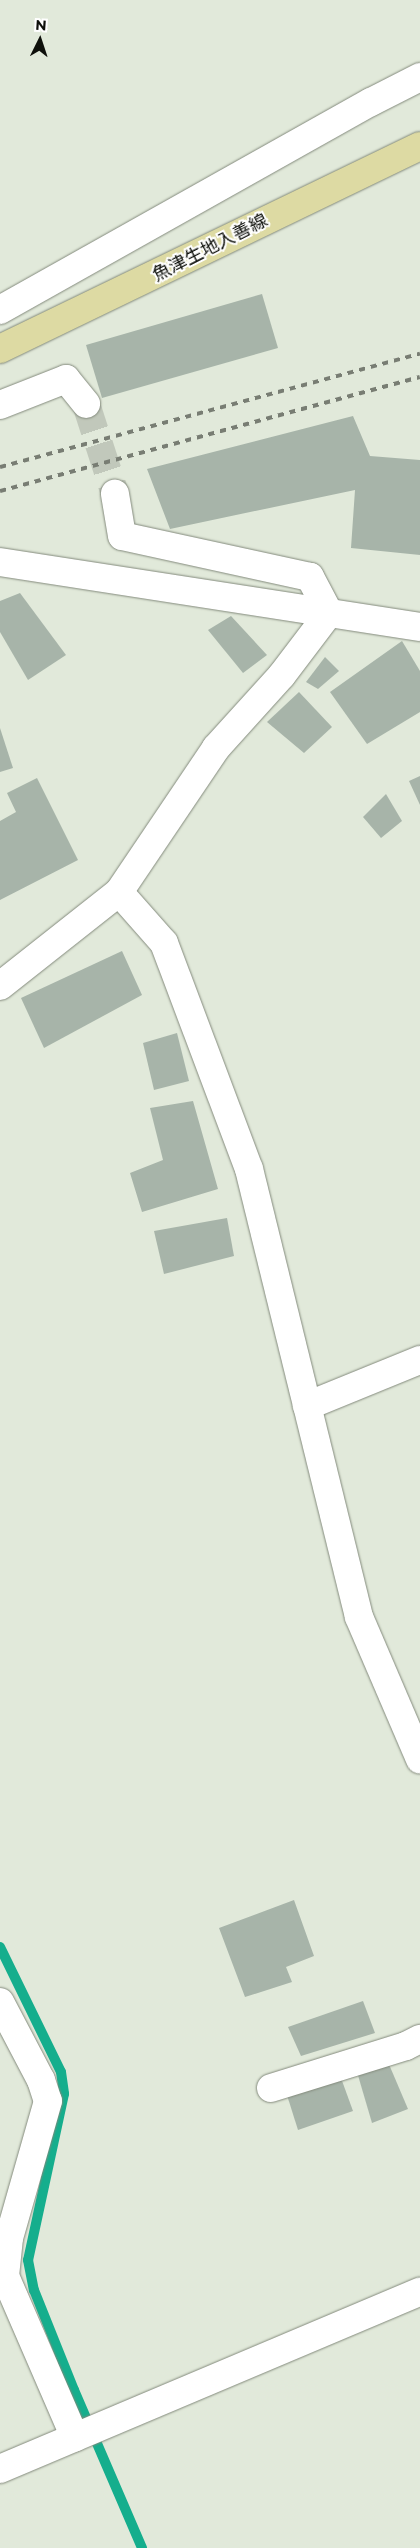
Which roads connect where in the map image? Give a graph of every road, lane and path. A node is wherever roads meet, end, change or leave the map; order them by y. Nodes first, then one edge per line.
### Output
1 (420, 77) edge
2 (420, 146) edge
3 (0, 310) edge
4 (0, 350) edge
5 (0, 404) edge
6 (86, 404) tunnel mouth
7 (115, 494) tunnel mouth
8 (0, 562) edge
9 (329, 613) junction
10 (420, 627) edge
11 (119, 892) junction
12 (0, 986) edge
13 (420, 1360) edge
14 (307, 1406) junction
15 (420, 1758) edge
16 (0, 2002) edge
17 (420, 2039) edge
18 (271, 2088) dead end
19 (420, 2292) edge
20 (75, 2438) junction
21 (0, 2470) edge

1 - 3 street
2 - 4 main road, 魚津生地入善線
5 - 6 street
7 - 9 street
8 - 9 street
9 - 10 street
9 - 11 street
11 - 12 street
11 - 14 street
13 - 14 street
14 - 15 street
16 - 20 street
17 - 18 street
19 - 20 street
20 - 21 street

